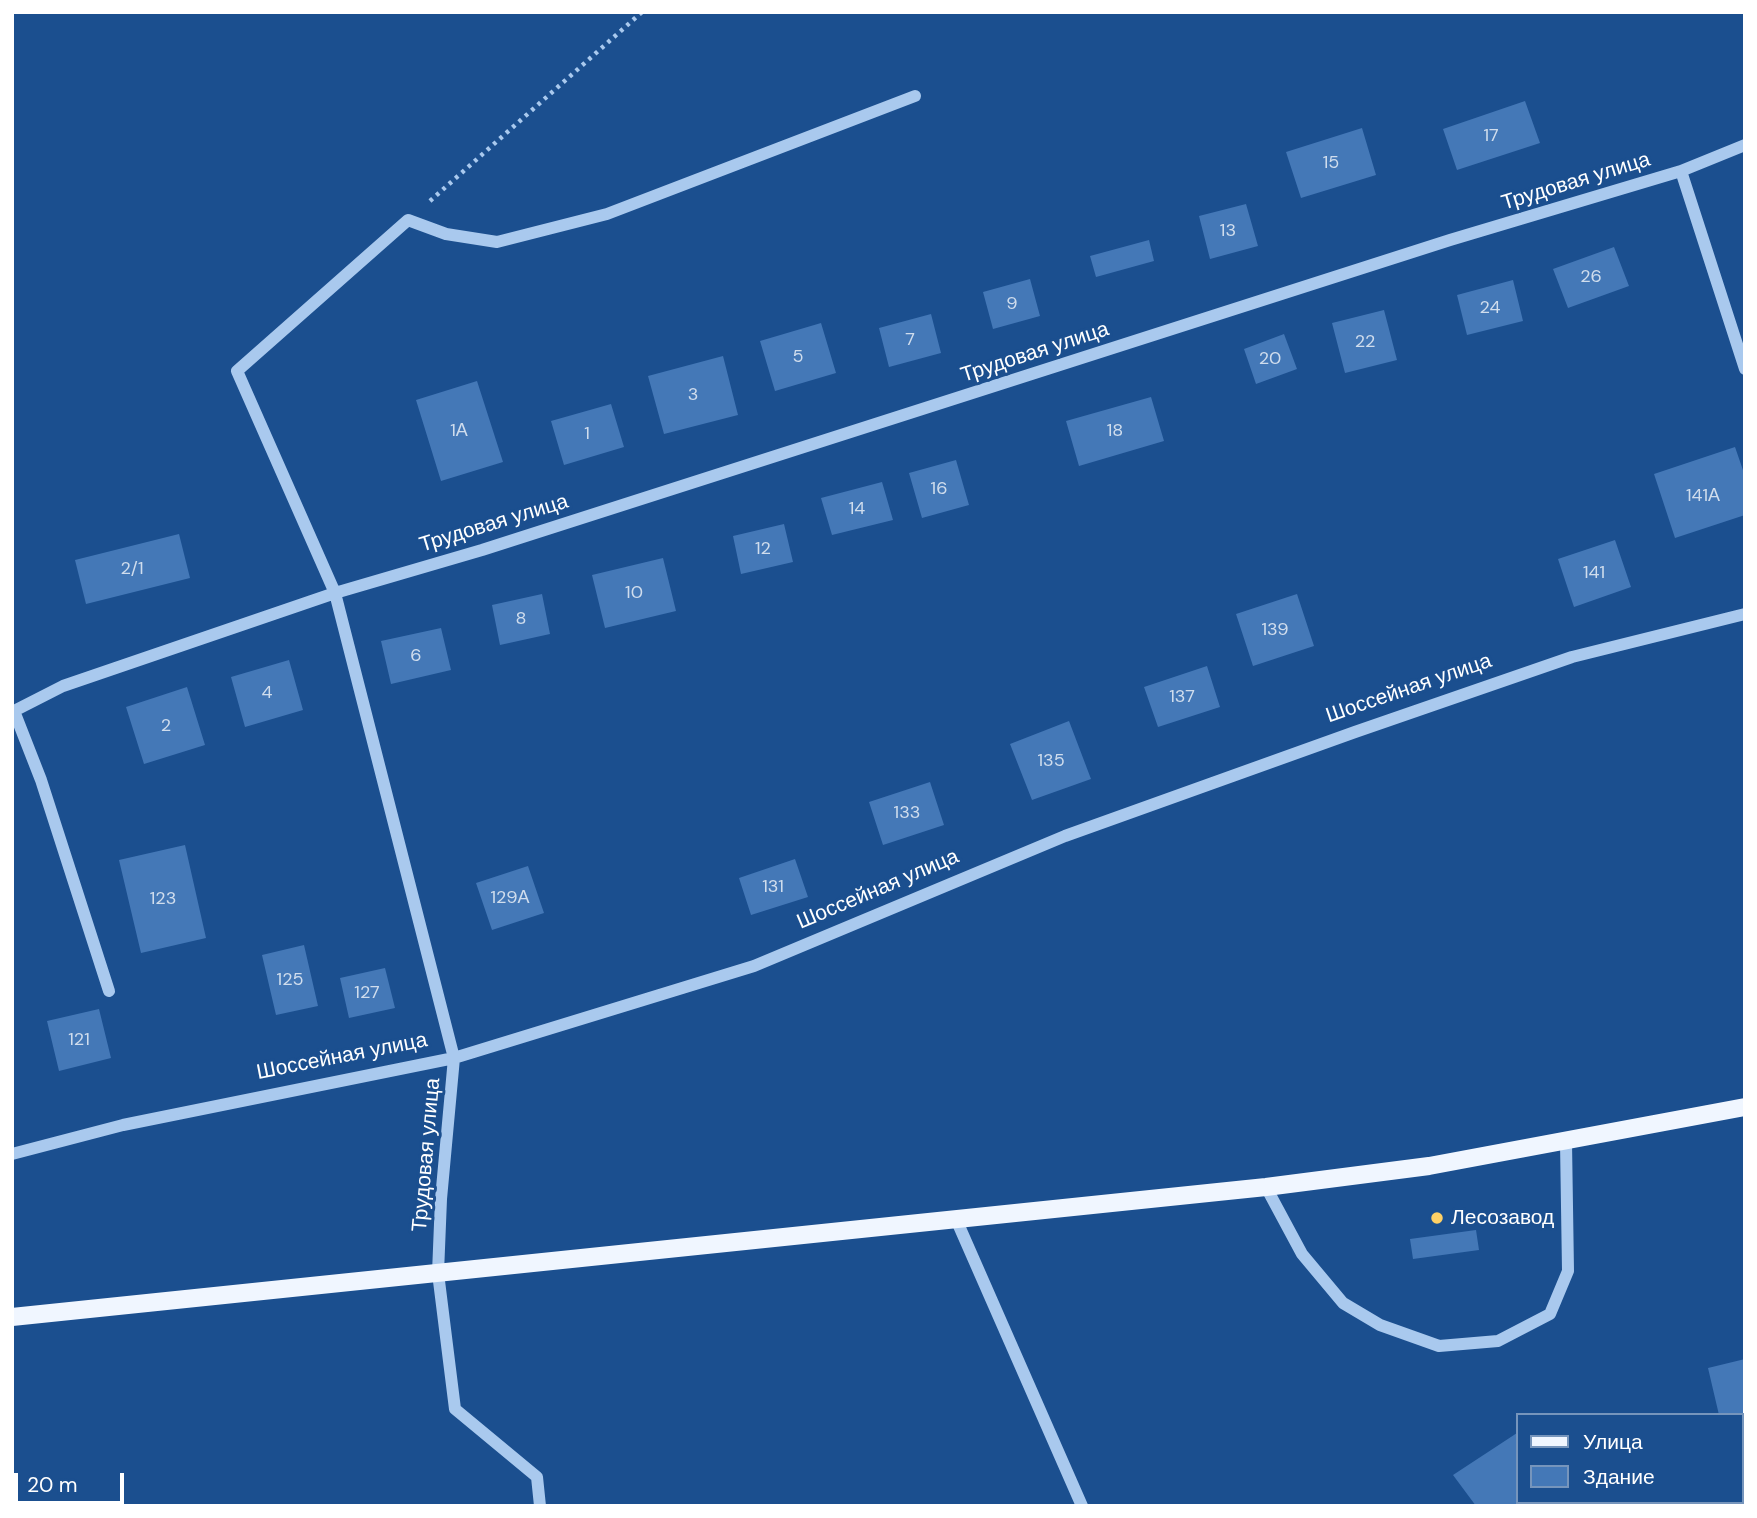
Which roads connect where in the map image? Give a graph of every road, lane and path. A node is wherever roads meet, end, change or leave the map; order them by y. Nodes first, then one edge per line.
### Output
1 (642, 12) edge
2 (915, 96) dead end
3 (1745, 145) edge
4 (1681, 171) junction
5 (408, 220) junction
6 (1745, 369) edge
7 (335, 593) junction
8 (1745, 614) edge
9 (13, 712) edge
10 (109, 991) dead end
11 (454, 1058) junction
12 (1745, 1107) edge
13 (1566, 1142) junction
14 (12, 1154) edge
15 (1266, 1187) junction
16 (956, 1219) junction
17 (438, 1273) junction
18 (12, 1317) edge
19 (540, 1506) edge
20 (1082, 1506) edge

1 - 5 path
2 - 5 street
3 - 4 street, Трудовая улица
4 - 6 street
4 - 7 street, Трудовая улица
5 - 7 street
7 - 9 street, Трудовая улица
7 - 11 street, Трудовая улица
8 - 11 street, Шоссейная улица
9 - 10 street
11 - 14 street, Шоссейная улица
11 - 17 street, Трудовая улица
12 - 13 main road
13 - 15 main road
13 - 15 street
15 - 16 main road
16 - 17 main road
16 - 20 street
17 - 18 main road
17 - 19 street, Трудовая улица

